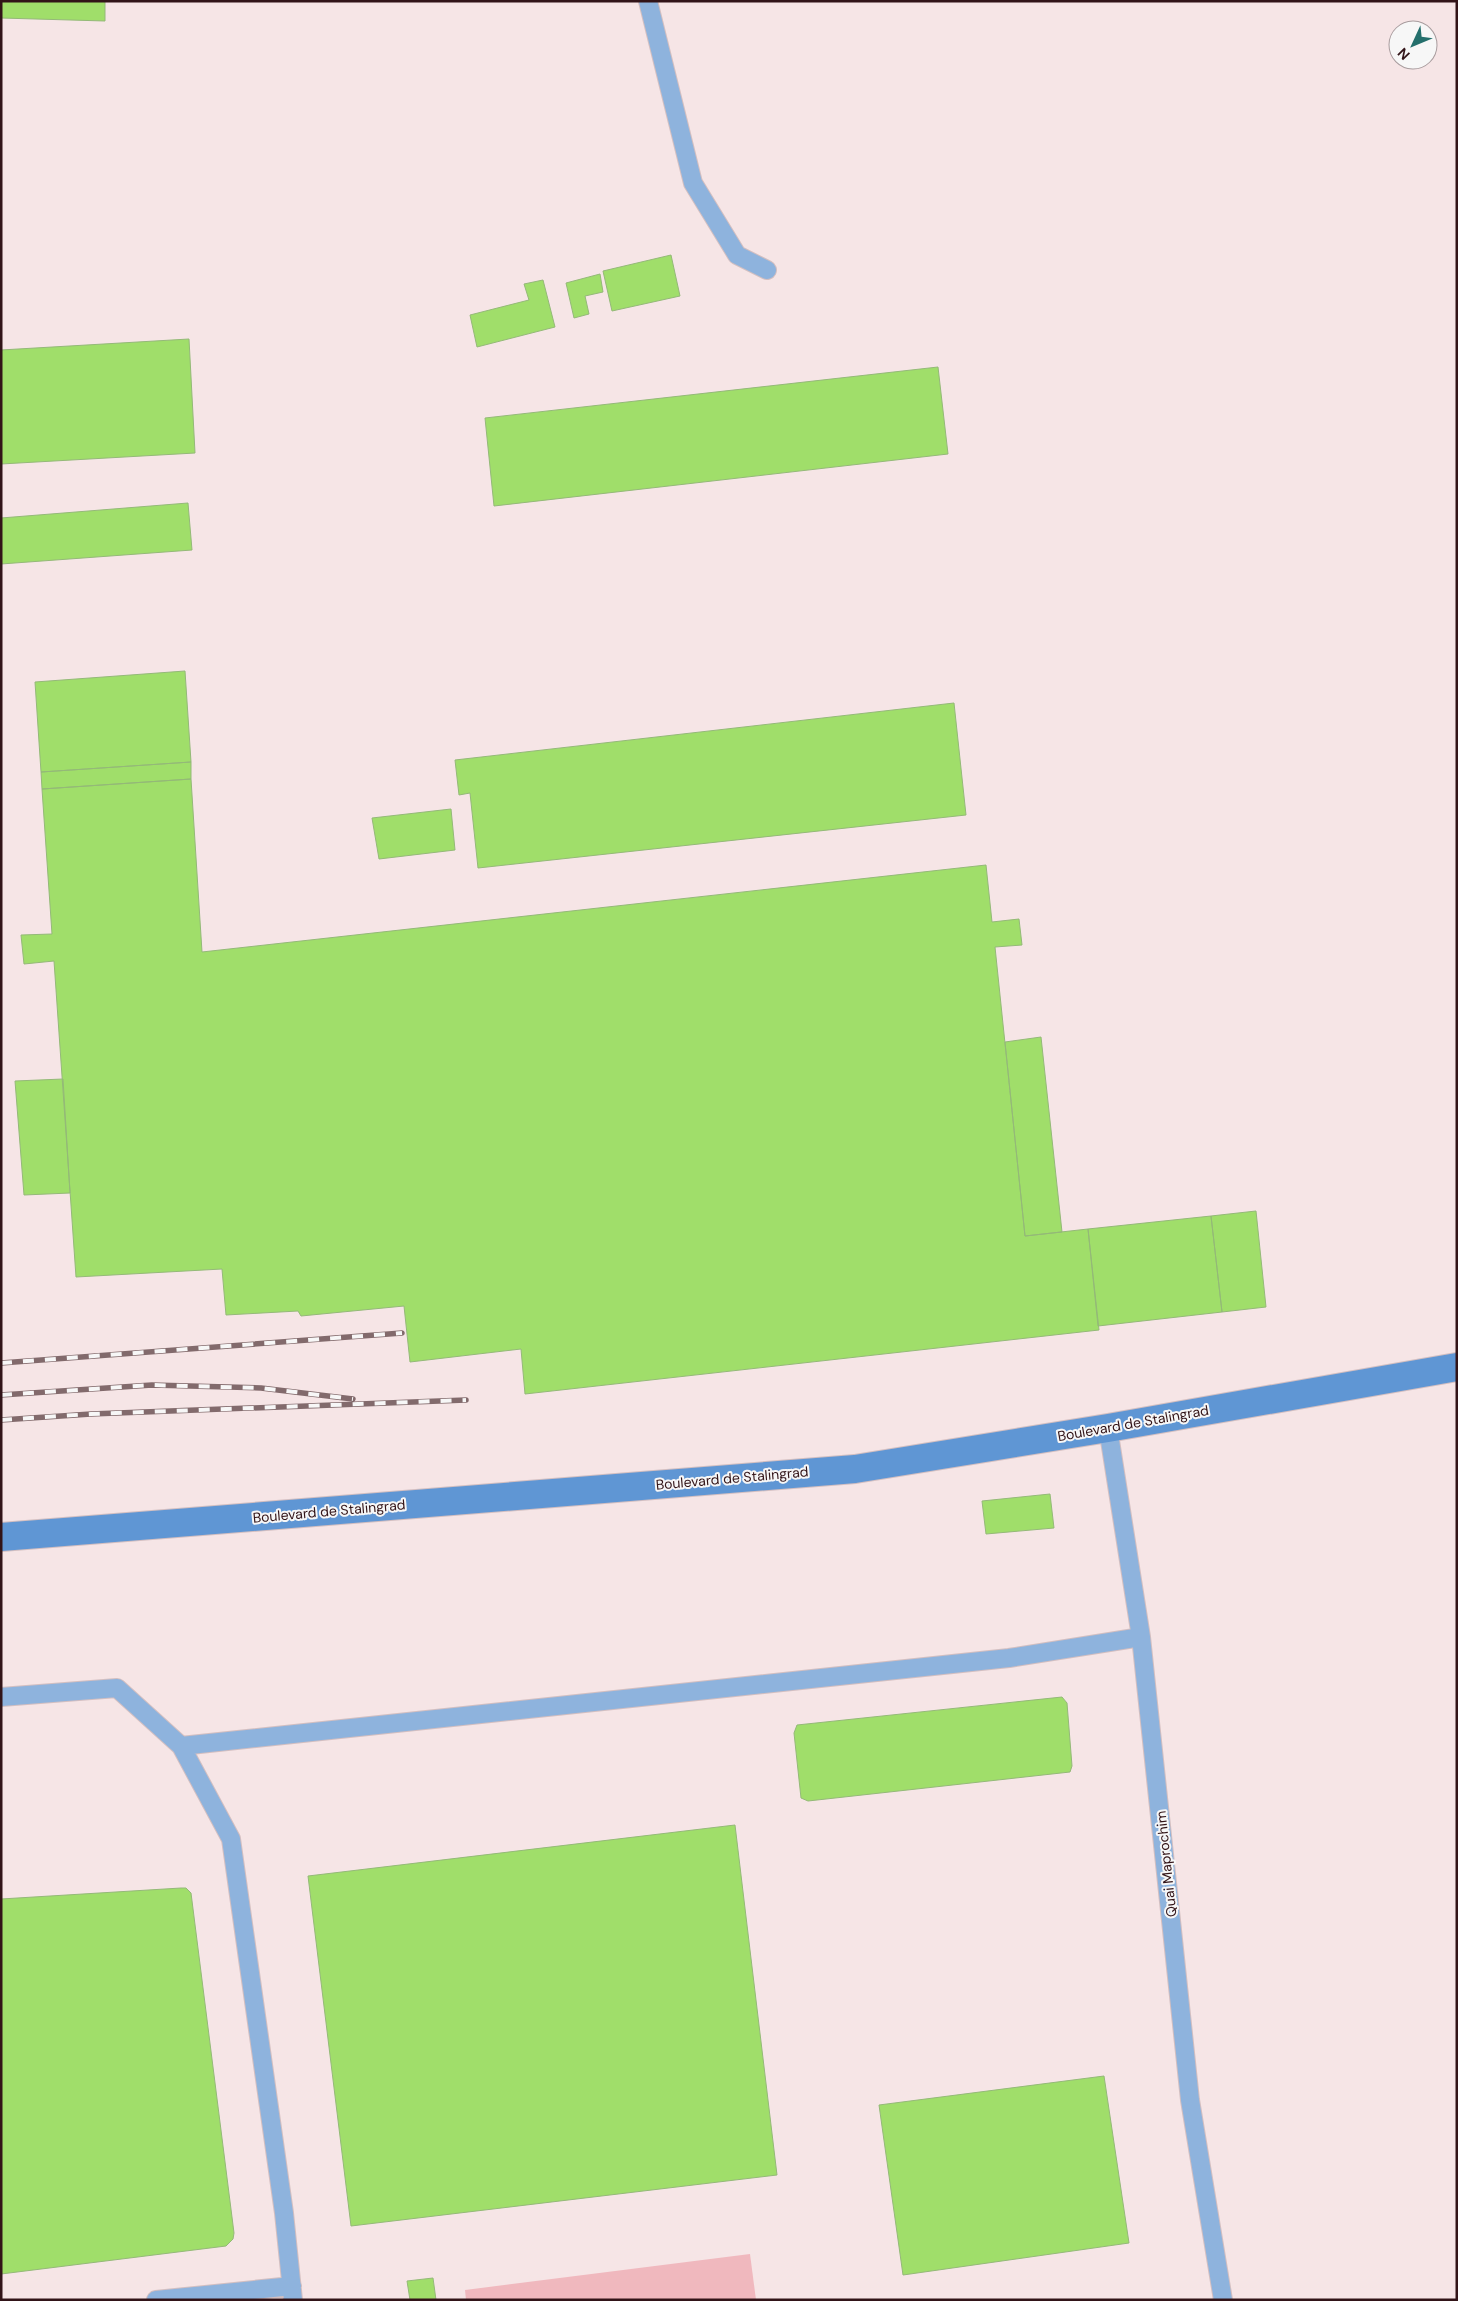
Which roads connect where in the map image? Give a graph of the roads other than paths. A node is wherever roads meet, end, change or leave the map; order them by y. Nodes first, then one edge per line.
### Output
1 (648, 1) edge
2 (767, 270) dead end
3 (1457, 1367) edge
4 (1108, 1428) junction
5 (1, 1537) edge
6 (1141, 1637) junction
7 (1, 1697) edge
8 (181, 1746) junction
9 (293, 2293) edge
10 (156, 2300) edge
11 (1223, 2300) edge

1 - 2 lane
3 - 4 main road, Boulevard de Stalingrad
4 - 5 main road, Boulevard de Stalingrad
4 - 6 lane, Quai Maprochim
6 - 8 lane
6 - 11 lane, Quai Maprochim
7 - 8 lane
8 - 9 lane
9 - 10 lane

